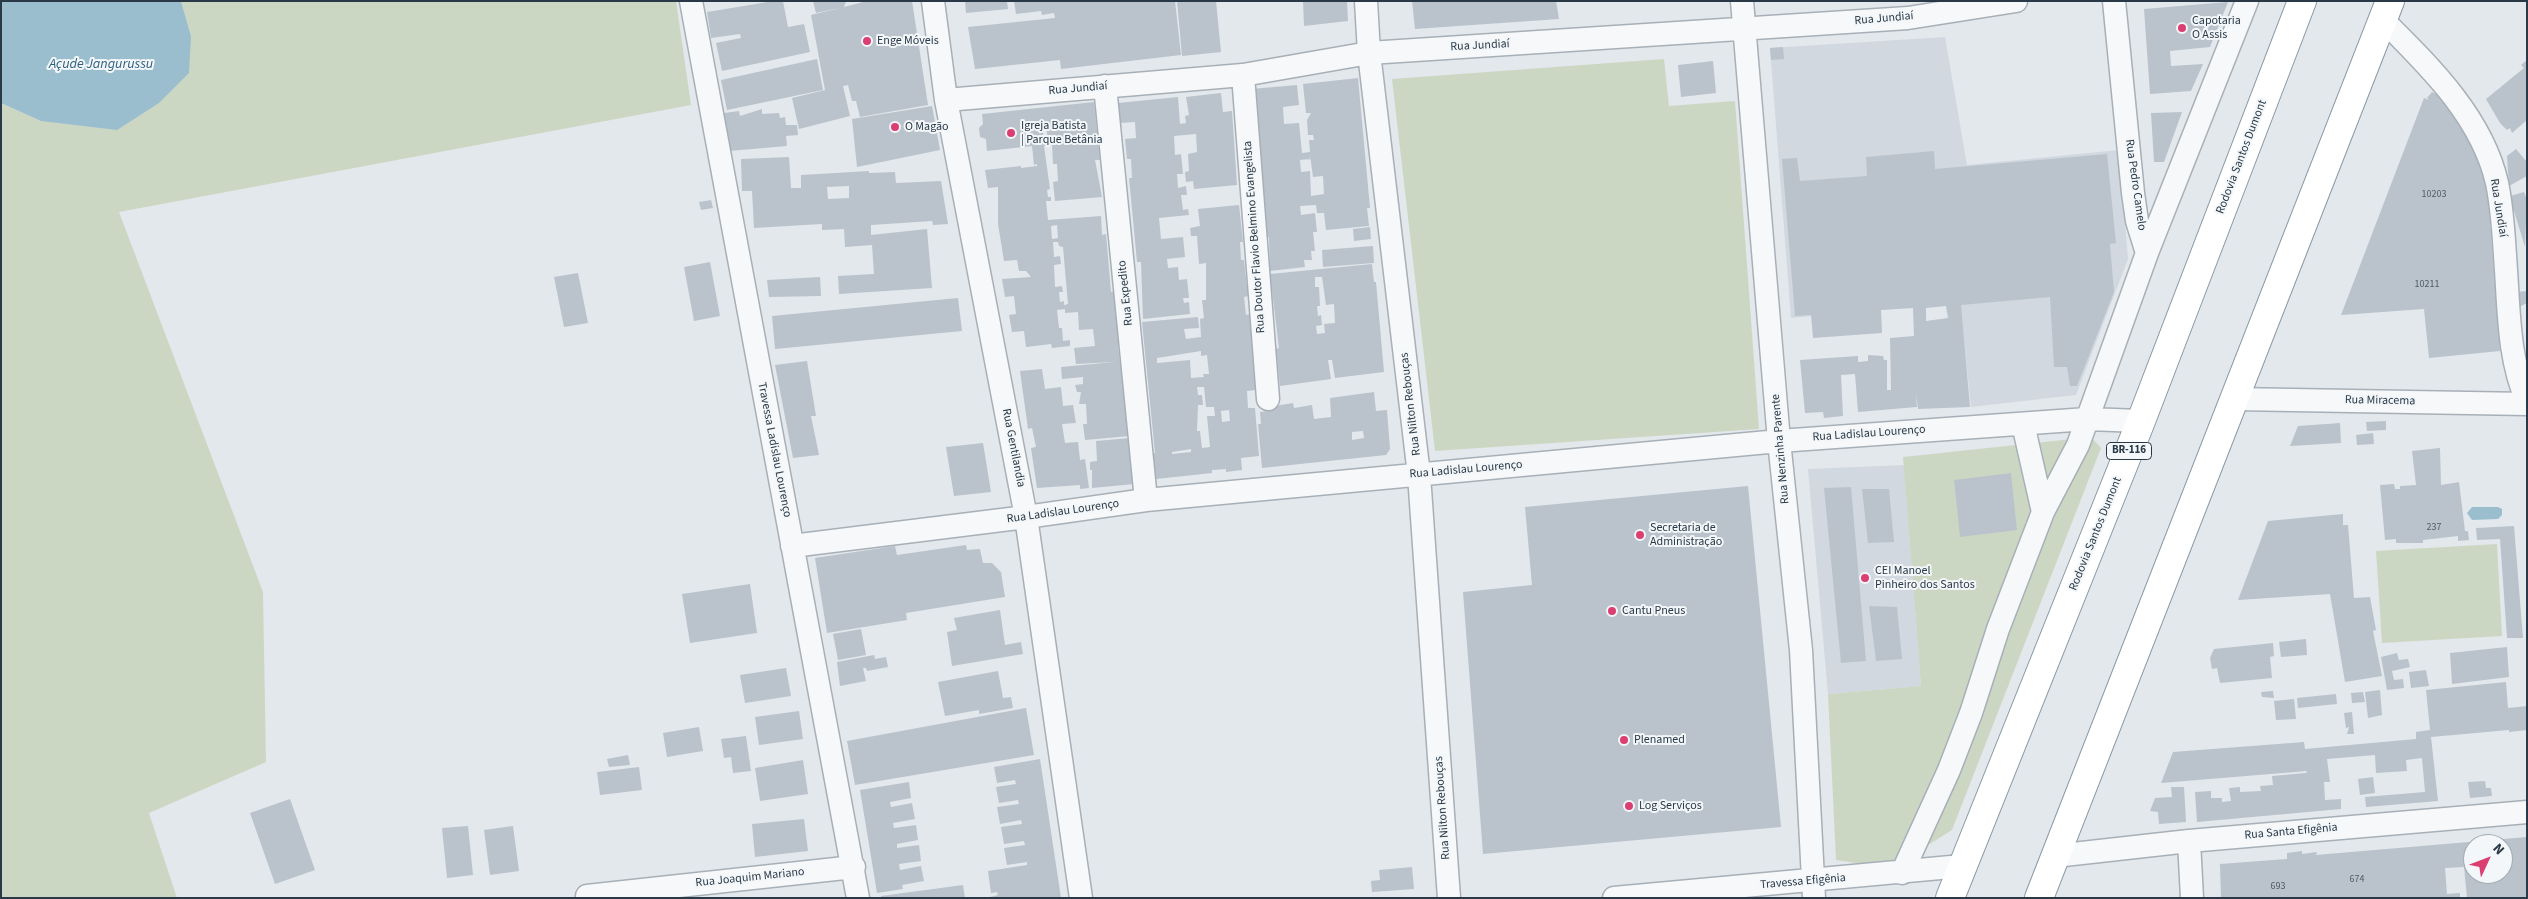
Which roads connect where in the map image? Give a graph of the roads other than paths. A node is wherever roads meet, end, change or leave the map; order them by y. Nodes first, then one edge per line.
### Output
1 (690, 1) edge
2 (933, 1) edge
3 (1366, 1) edge
4 (1742, 1) edge
5 (2016, 1) edge
6 (2114, 1) edge
7 (2247, 1) edge
8 (2302, 1) edge
9 (2387, 10) edge
10 (1745, 30) junction
11 (1369, 53) junction
12 (1243, 75) junction
13 (1104, 86) junction
14 (946, 100) junction
15 (2146, 253) junction
16 (1268, 399) dead end
17 (2234, 399) junction
18 (2527, 402) edge
19 (2087, 419) junction
20 (2141, 421) junction
21 (2022, 424) junction
22 (1780, 441) junction
23 (1419, 475) junction
24 (1146, 500) junction
25 (2043, 512) junction
26 (1026, 517) junction
27 (792, 546) junction
28 (2527, 812) edge
29 (2189, 841) junction
30 (2055, 856) junction
31 (1962, 866) junction
32 (854, 867) junction
33 (1902, 873) junction
34 (1813, 890) edge
35 (587, 896) dead end
36 (858, 898) edge
37 (1081, 898) edge
38 (1449, 898) edge
39 (1614, 898) edge
40 (1950, 898) edge
41 (2039, 898) edge
42 (2192, 898) edge

1 - 27 street, Travessa Ladislau Lourenço
2 - 14 street, Rua Gentilandia
3 - 11 street, Rua Nilton Rebouças
4 - 10 street, Rua Nenzinha Parente
5 - 10 street, Rua Jundiaí
6 - 15 street, Rua Pedro Camelo
7 - 15 street
8 - 20 highway, Rodovia Santos Dumont / BR-116
9 - 17 highway
9 - 18 street, Rua Jundiaí
10 - 11 street, Rua Jundiaí
10 - 22 street, Rua Nenzinha Parente
11 - 12 street, Rua Jundiaí
11 - 23 street, Rua Nilton Rebouças
12 - 13 street, Rua Jundiaí
12 - 16 street, Rua Doutor Flavio Belmino Evangelista
13 - 14 street, Rua Jundiaí
13 - 24 street, Rua Expedito
14 - 26 street, Rua Gentilandia
15 - 19 street
17 - 18 street, Rua Miracema
17 - 30 highway
19 - 20 street, Rua Ladislau Lourenço
19 - 21 street, Rua Ladislau Lourenço
19 - 25 street
20 - 31 highway, Rodovia Santos Dumont / BR-116
21 - 22 street, Rua Ladislau Lourenço
21 - 25 street
22 - 23 street, Rua Ladislau Lourenço
22 - 34 street, Rua Nenzinha Parente
23 - 24 street, Rua Ladislau Lourenço
23 - 38 street, Rua Nilton Rebouças
24 - 26 street, Rua Ladislau Lourenço
25 - 33 street
26 - 27 street, Rua Ladislau Lourenço
26 - 37 street, Rua Gentilandia
27 - 32 street, Travessa Ladislau Lourenço
28 - 29 street, Rua Santa Efigênia
29 - 30 street, Rua Santa Efigênia
29 - 42 street
30 - 41 highway
31 - 33 street, Travessa Efigênia
31 - 40 highway, Rodovia Santos Dumont / BR-116
32 - 35 street, Rua Joaquim Mariano
32 - 36 street, Travessa Ladislau Lourenço
33 - 34 street, Travessa Efigênia
34 - 39 street, Travessa Efigênia

